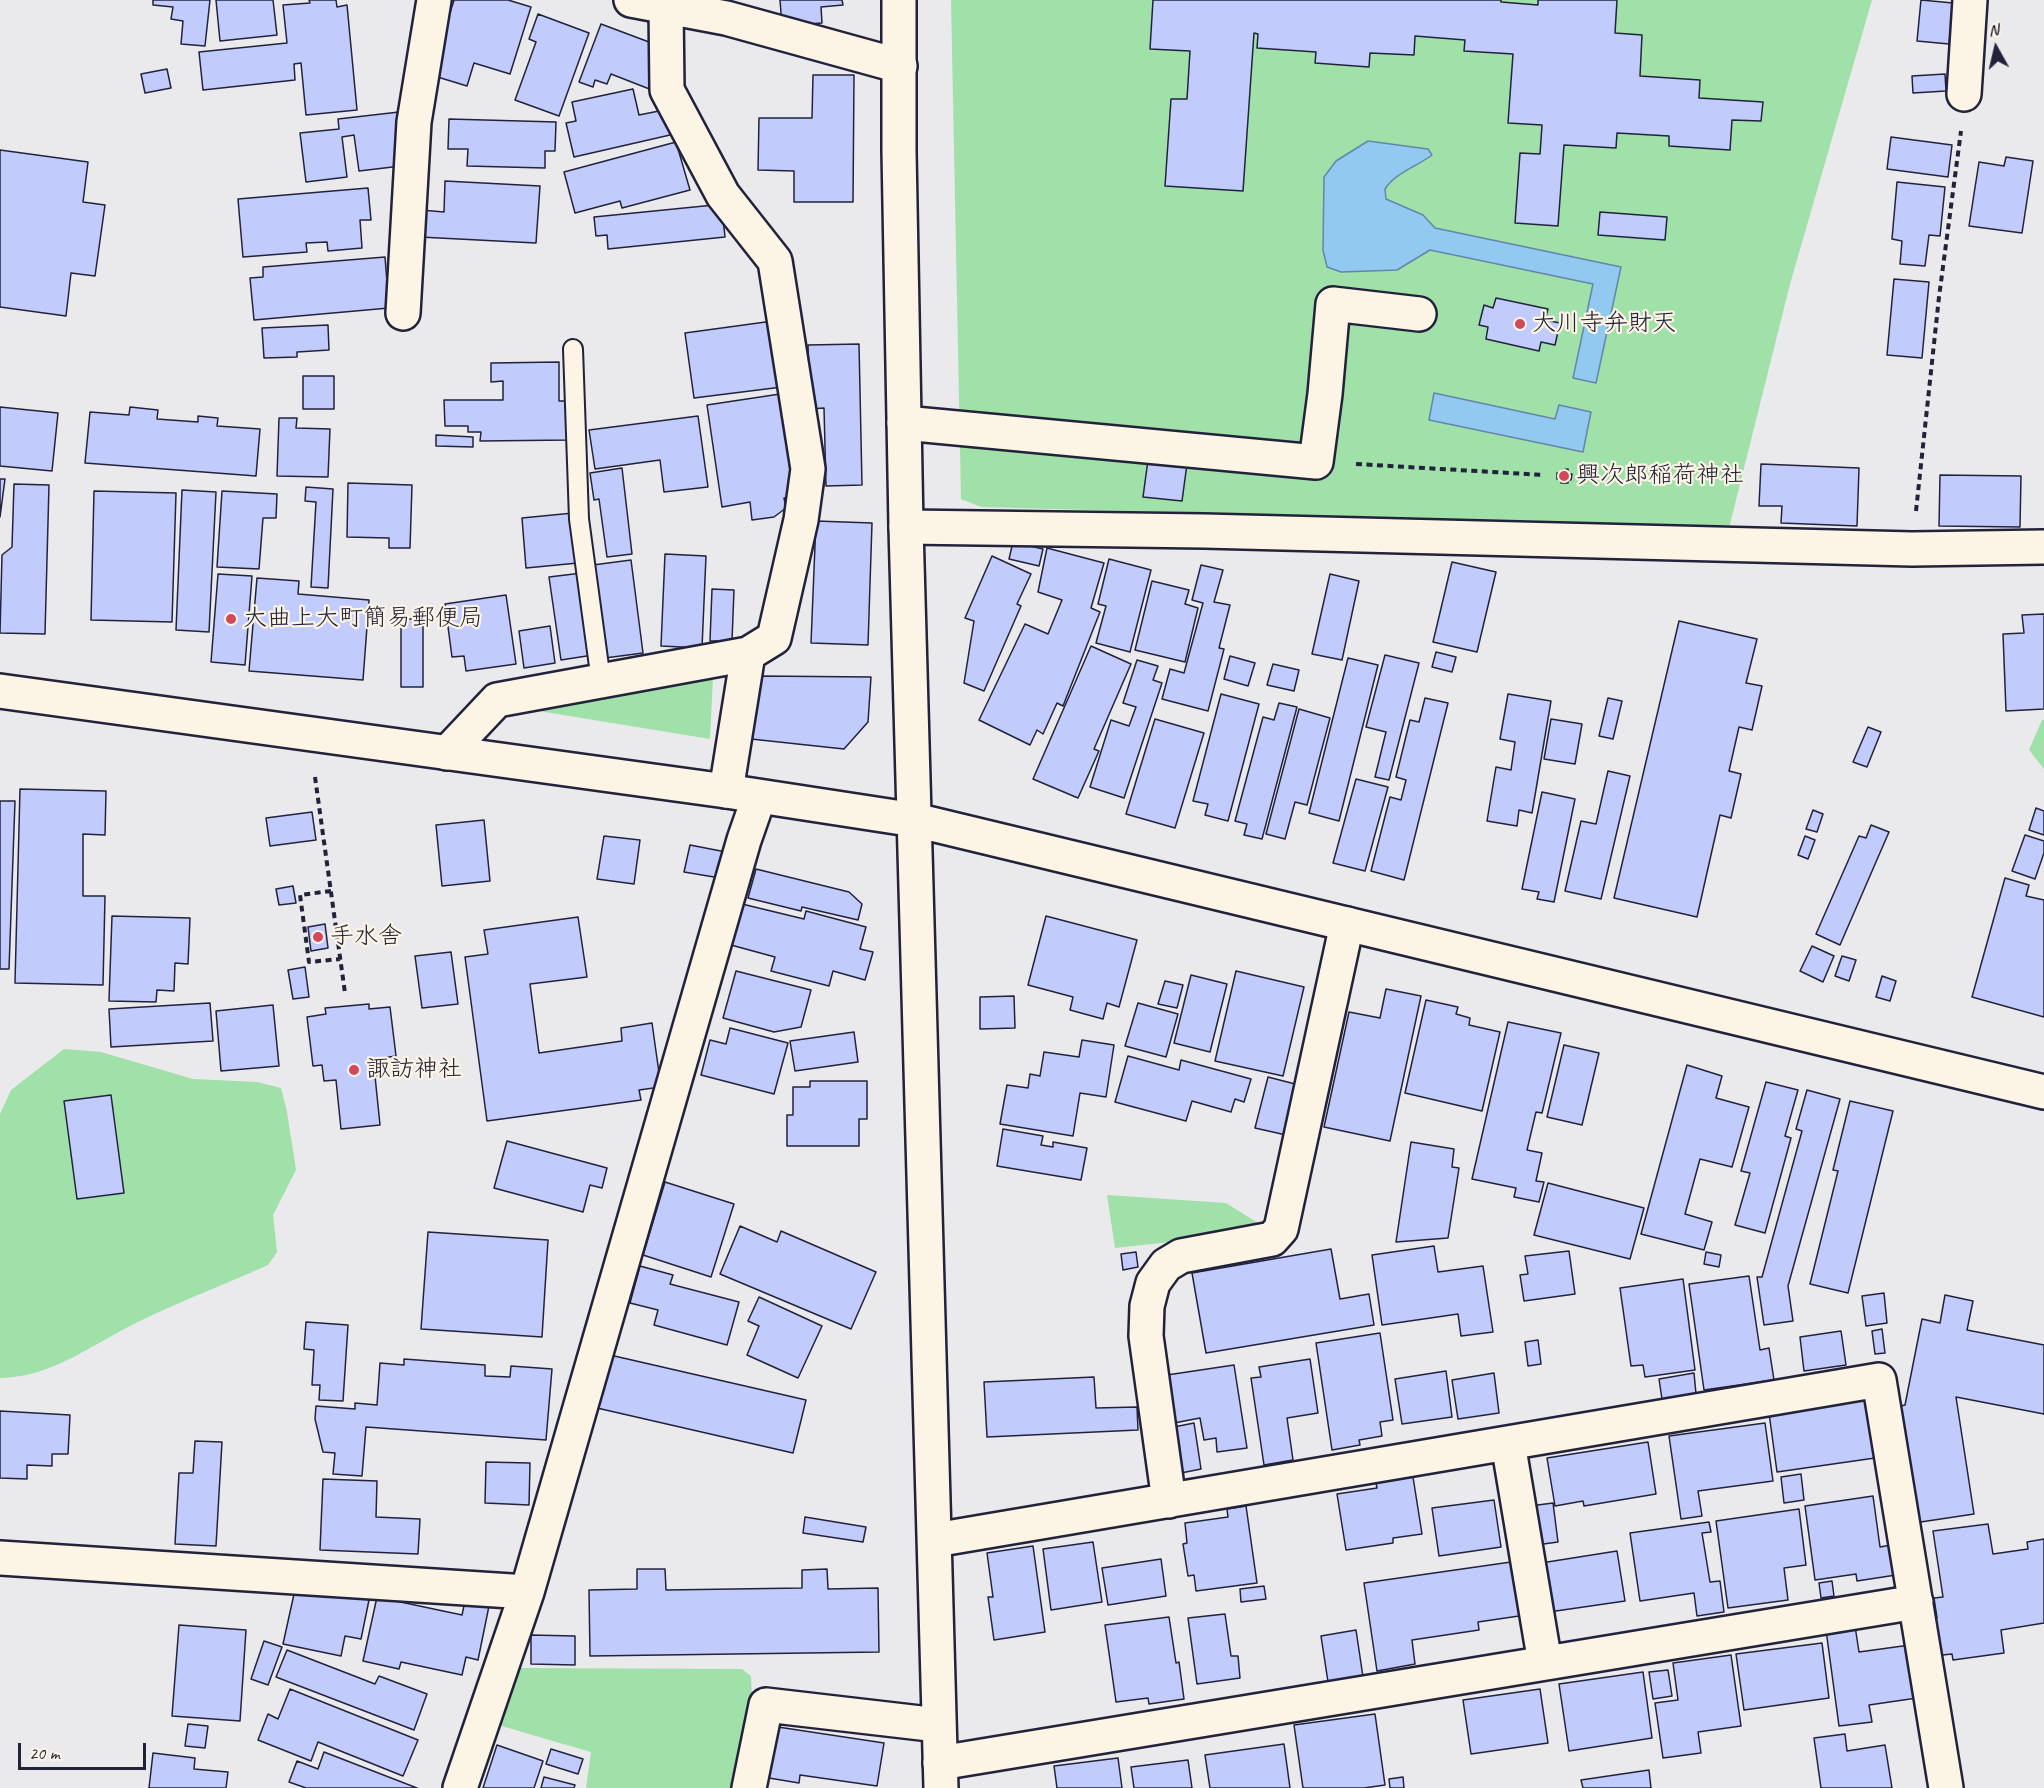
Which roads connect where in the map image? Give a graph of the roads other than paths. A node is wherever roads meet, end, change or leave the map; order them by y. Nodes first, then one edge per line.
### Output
1 (434, 0) edge
2 (631, 0) edge
3 (899, 0) edge
4 (1970, 0) edge
5 (666, 7) junction
6 (900, 66) junction
7 (1964, 94) road end
8 (403, 313) dead end
9 (1419, 314) dead end
10 (573, 349) dead end
11 (904, 423) junction
12 (906, 527) junction
13 (2044, 547) edge
14 (748, 654) junction
15 (601, 681) junction
16 (0, 691) edge
17 (447, 753) junction
18 (726, 791) junction
19 (759, 797) junction
20 (915, 820) junction
21 (1347, 924) junction
22 (2044, 1092) edge
23 (1509, 1443) junction
24 (1169, 1501) junction
25 (935, 1540) junction
26 (0, 1558) edge
27 (527, 1592) junction
28 (1916, 1602) junction
29 (1545, 1663) junction
30 (938, 1725) junction
31 (940, 1775) edge
32 (460, 1788) edge
33 (749, 1788) edge
34 (1946, 1788) edge

1 - 8 street
2 - 5 street
3 - 6 street
4 - 7 street
5 - 6 street
5 - 14 street
6 - 11 street
9 - 11 street
10 - 15 lane
11 - 12 street
12 - 13 street
12 - 20 street
14 - 15 street
14 - 18 street
15 - 17 street
16 - 17 street
17 - 18 street
18 - 19 street
19 - 20 street
19 - 27 street
20 - 21 street
20 - 25 street
21 - 22 street
21 - 24 street
23 - 24 street
23 - 28 street
23 - 29 street
24 - 25 street
25 - 30 street
26 - 27 street
27 - 32 street
28 - 29 street
28 - 34 street
29 - 31 street
30 - 31 street
30 - 33 street

